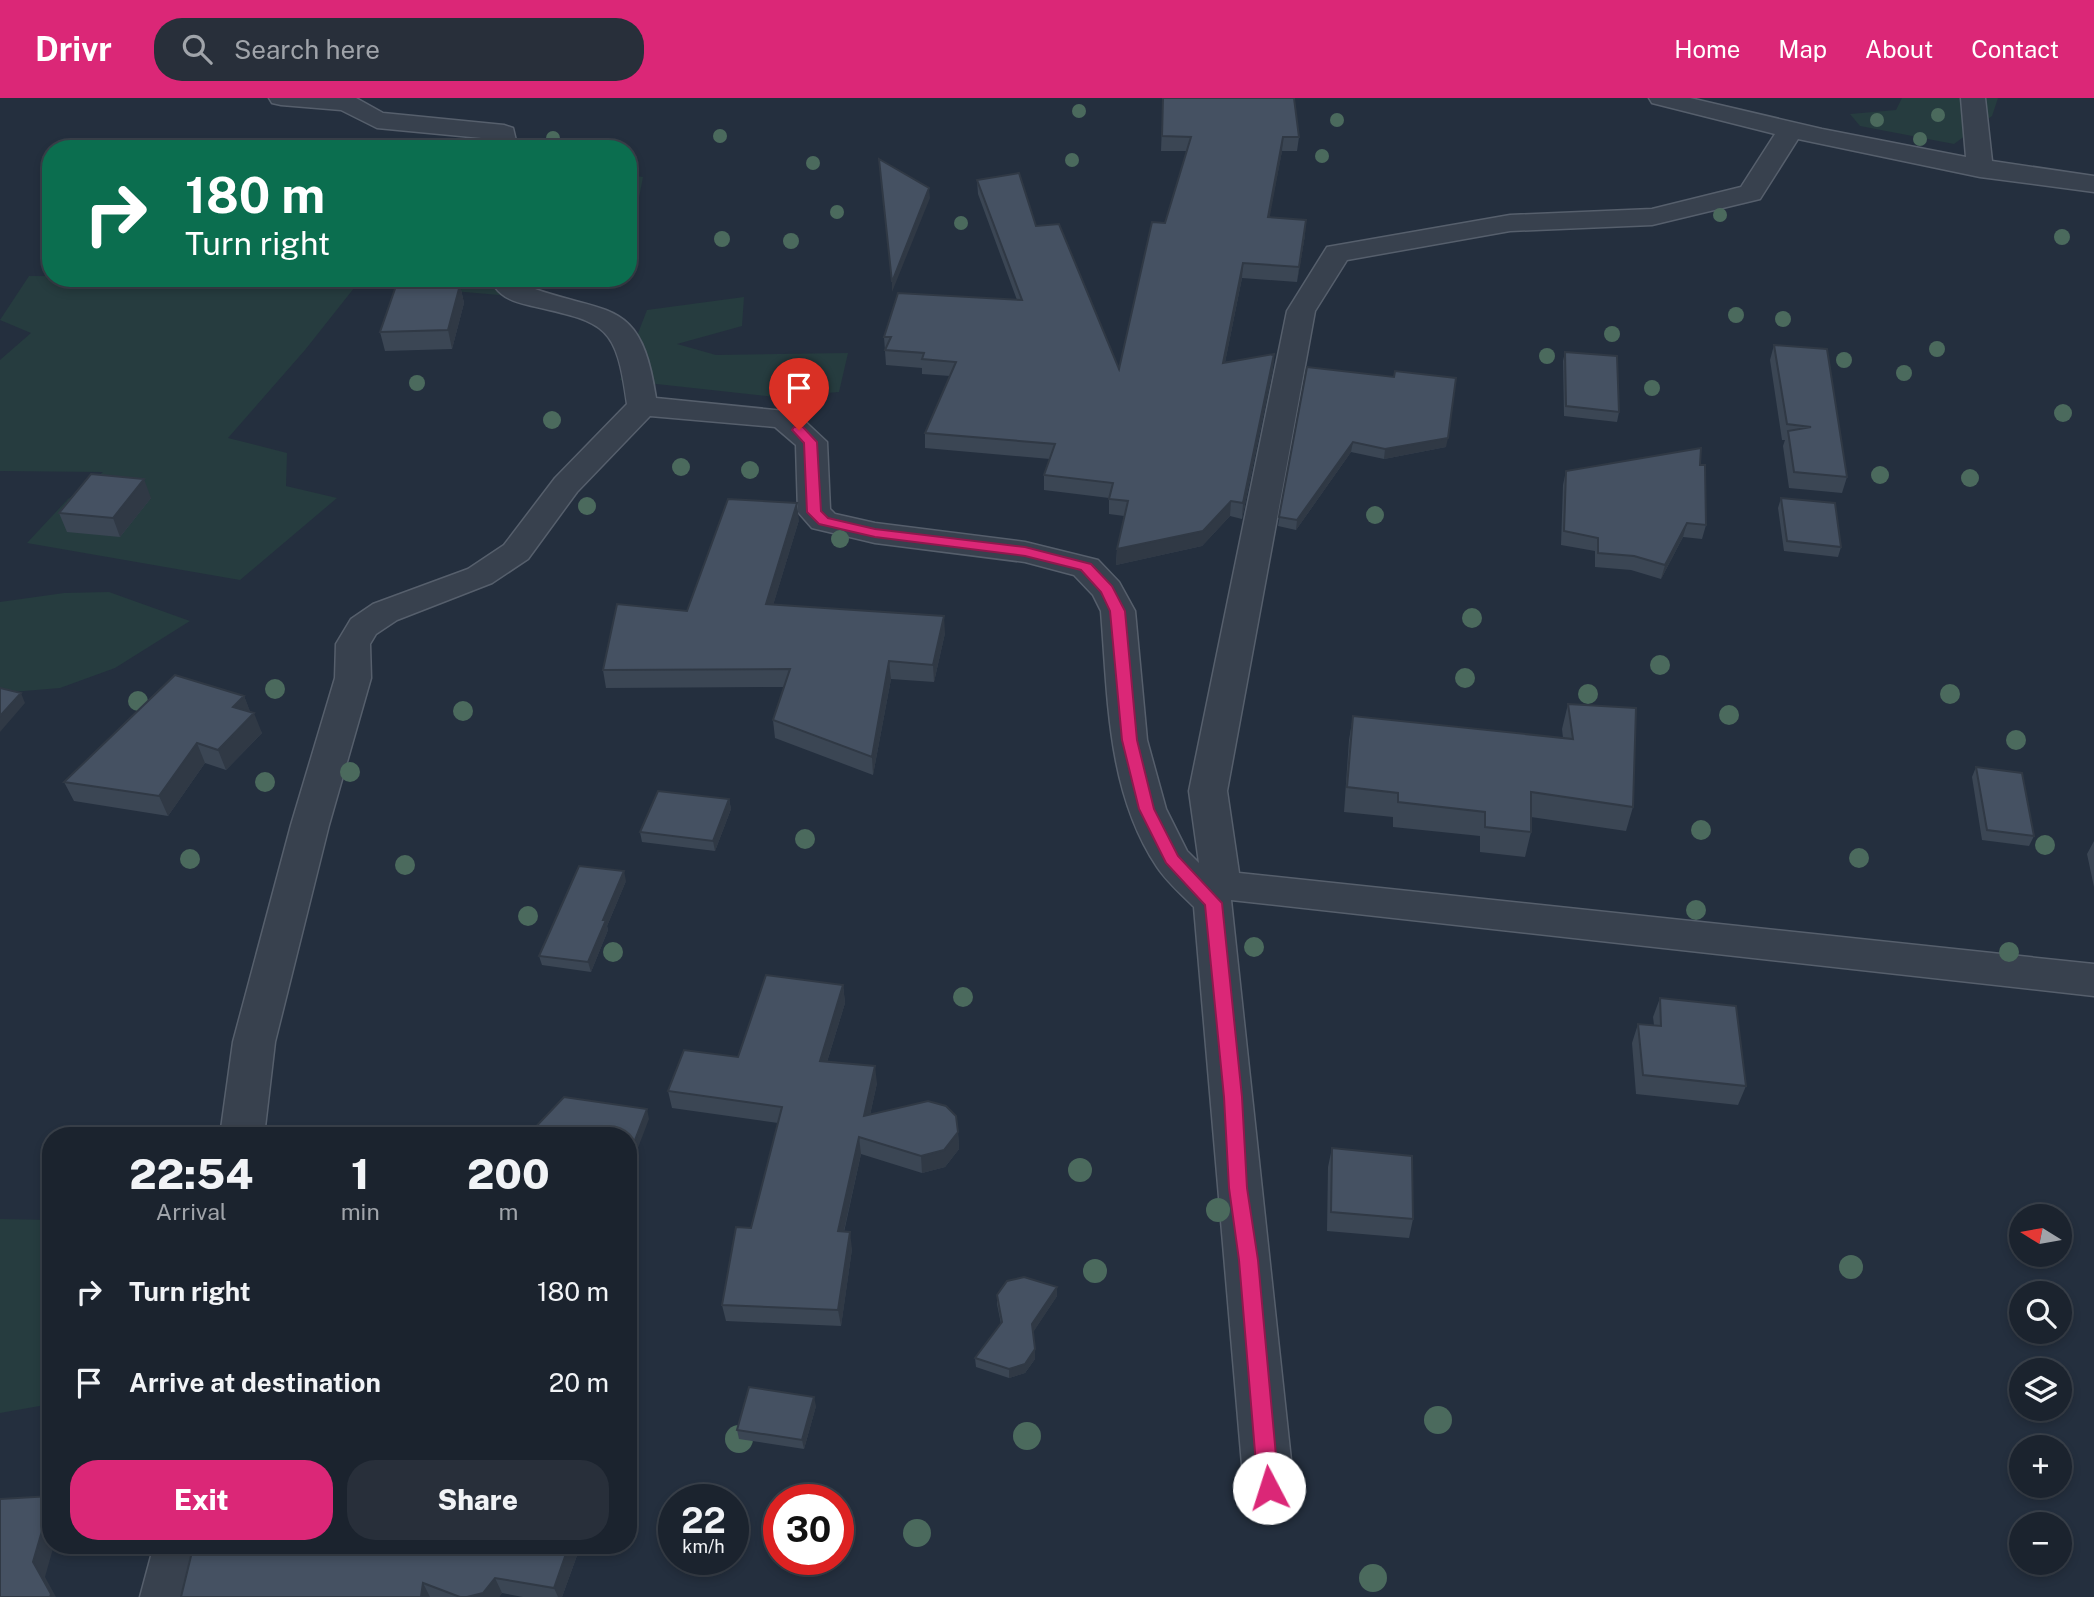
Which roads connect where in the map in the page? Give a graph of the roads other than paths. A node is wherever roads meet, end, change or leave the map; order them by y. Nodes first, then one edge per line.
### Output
1 (281, 98) edge
2 (1661, 98) edge
3 (1973, 98) edge
4 (347, 101) edge
5 (1791, 130) junction
6 (504, 140) edge
7 (1980, 169) junction
8 (2094, 184) edge
9 (509, 287) edge
10 (642, 406) junction
11 (2094, 980) edge
12 (243, 1127) edge
13 (1269, 1488) dead end
14 (178, 1554) edge
15 (166, 1597) edge

1 - 4 street
2 - 5 street
3 - 7 street
4 - 6 street
5 - 7 street
5 - 11 street
7 - 8 street
9 - 10 street
10 - 12 street
10 - 13 street
14 - 15 street

